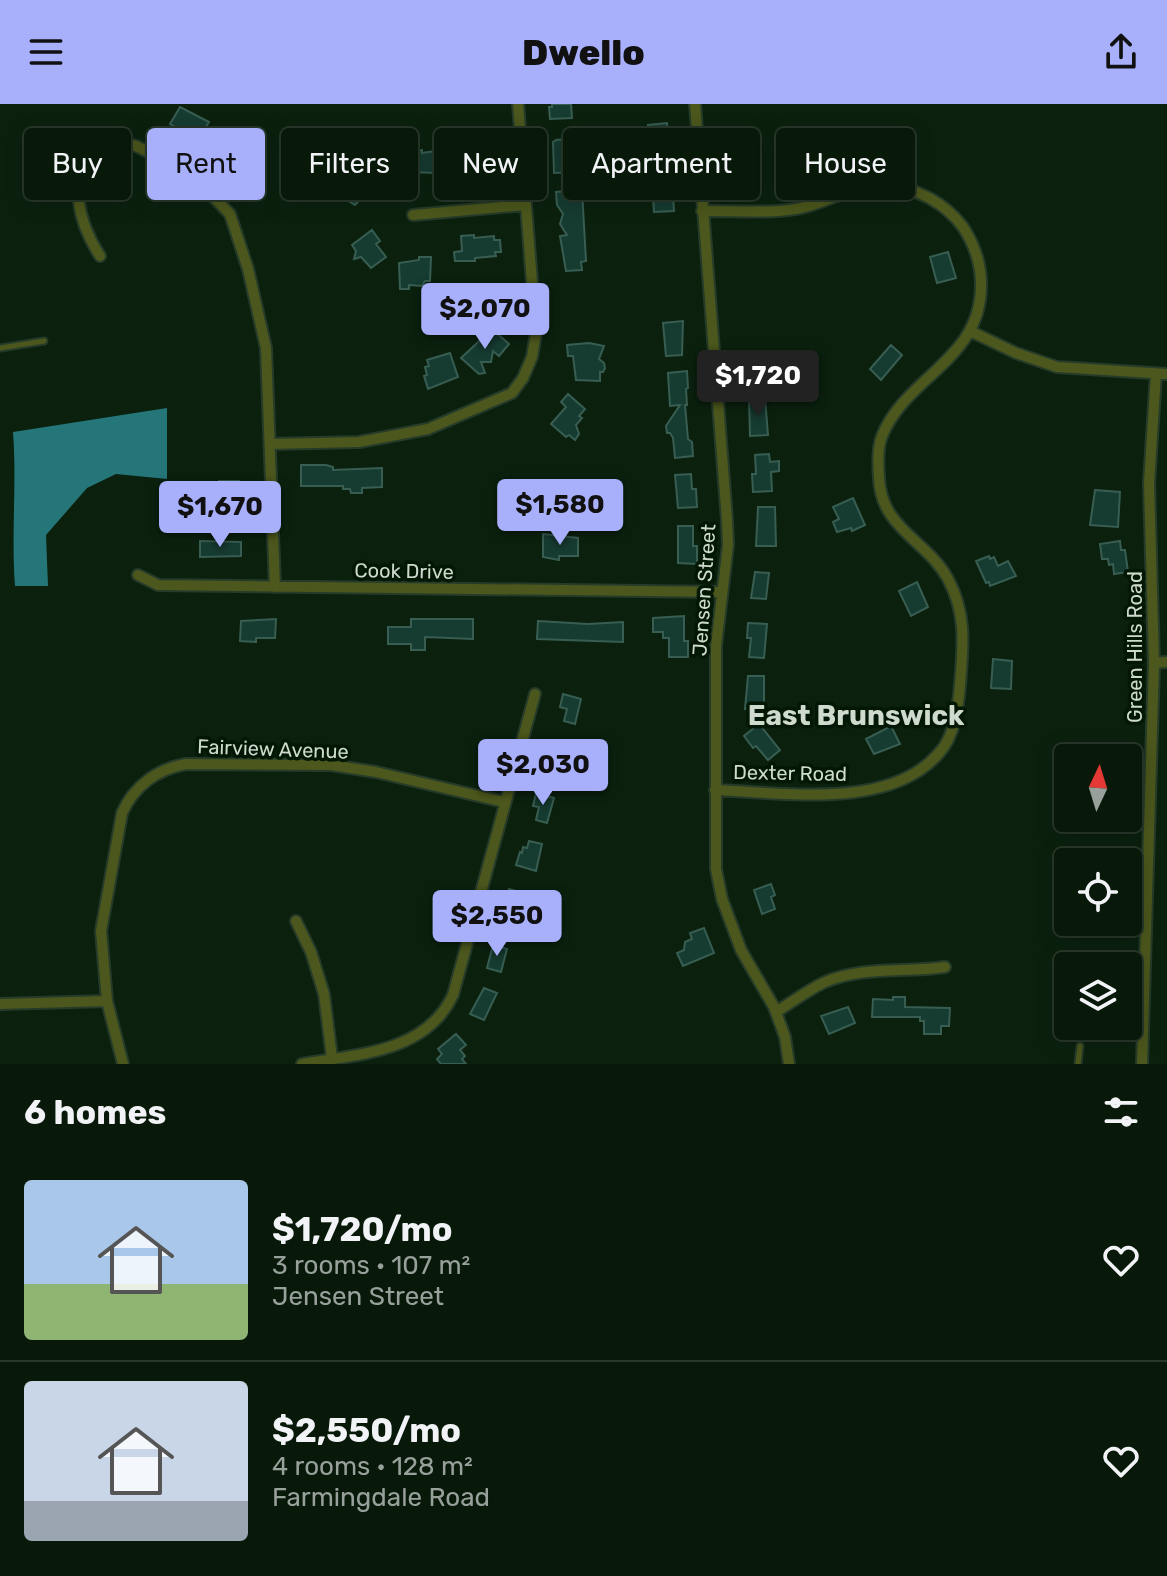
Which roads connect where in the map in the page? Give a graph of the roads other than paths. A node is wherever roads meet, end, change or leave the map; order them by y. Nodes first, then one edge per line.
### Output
1 (518, 104) edge
2 (695, 104) edge
3 (525, 205) junction
4 (702, 211) junction
5 (413, 215) dead end
6 (100, 256) dead end
7 (970, 331) junction
8 (44, 341) dead end
9 (0, 348) edge
10 (1161, 374) edge
11 (270, 444) junction
12 (138, 575) dead end
13 (275, 587) junction
14 (721, 592) junction
15 (1167, 662) edge
16 (1154, 663) junction
17 (535, 694) dead end
18 (715, 790) junction
19 (504, 802) junction
20 (296, 921) dead end
21 (945, 967) dead end
22 (107, 1001) junction
23 (0, 1004) edge
24 (776, 1012) junction
25 (1080, 1046) dead end
26 (332, 1058) junction
27 (123, 1064) edge
28 (302, 1064) edge
29 (789, 1064) edge
30 (1078, 1064) edge
31 (1142, 1064) edge

1 - 3 street
2 - 4 street, Jensen Street
3 - 5 street
3 - 11 street
4 - 7 street, Dexter Road
4 - 14 street, Jensen Street
6 - 11 street
7 - 10 street
7 - 18 street, Dexter Road
8 - 9 lane
10 - 16 street, Green Hills Road
11 - 13 street
12 - 13 street, Cook Drive
13 - 14 street, Cook Drive
14 - 18 street, Jensen Street
15 - 16 street
16 - 31 street, Green Hills Road
17 - 19 street
18 - 24 street, Jensen Street
19 - 22 street, Fairview Avenue
19 - 26 street
20 - 26 street
21 - 24 street
22 - 23 street
22 - 27 street, Fairview Avenue
24 - 29 street, Jensen Street
25 - 30 lane
26 - 28 street

